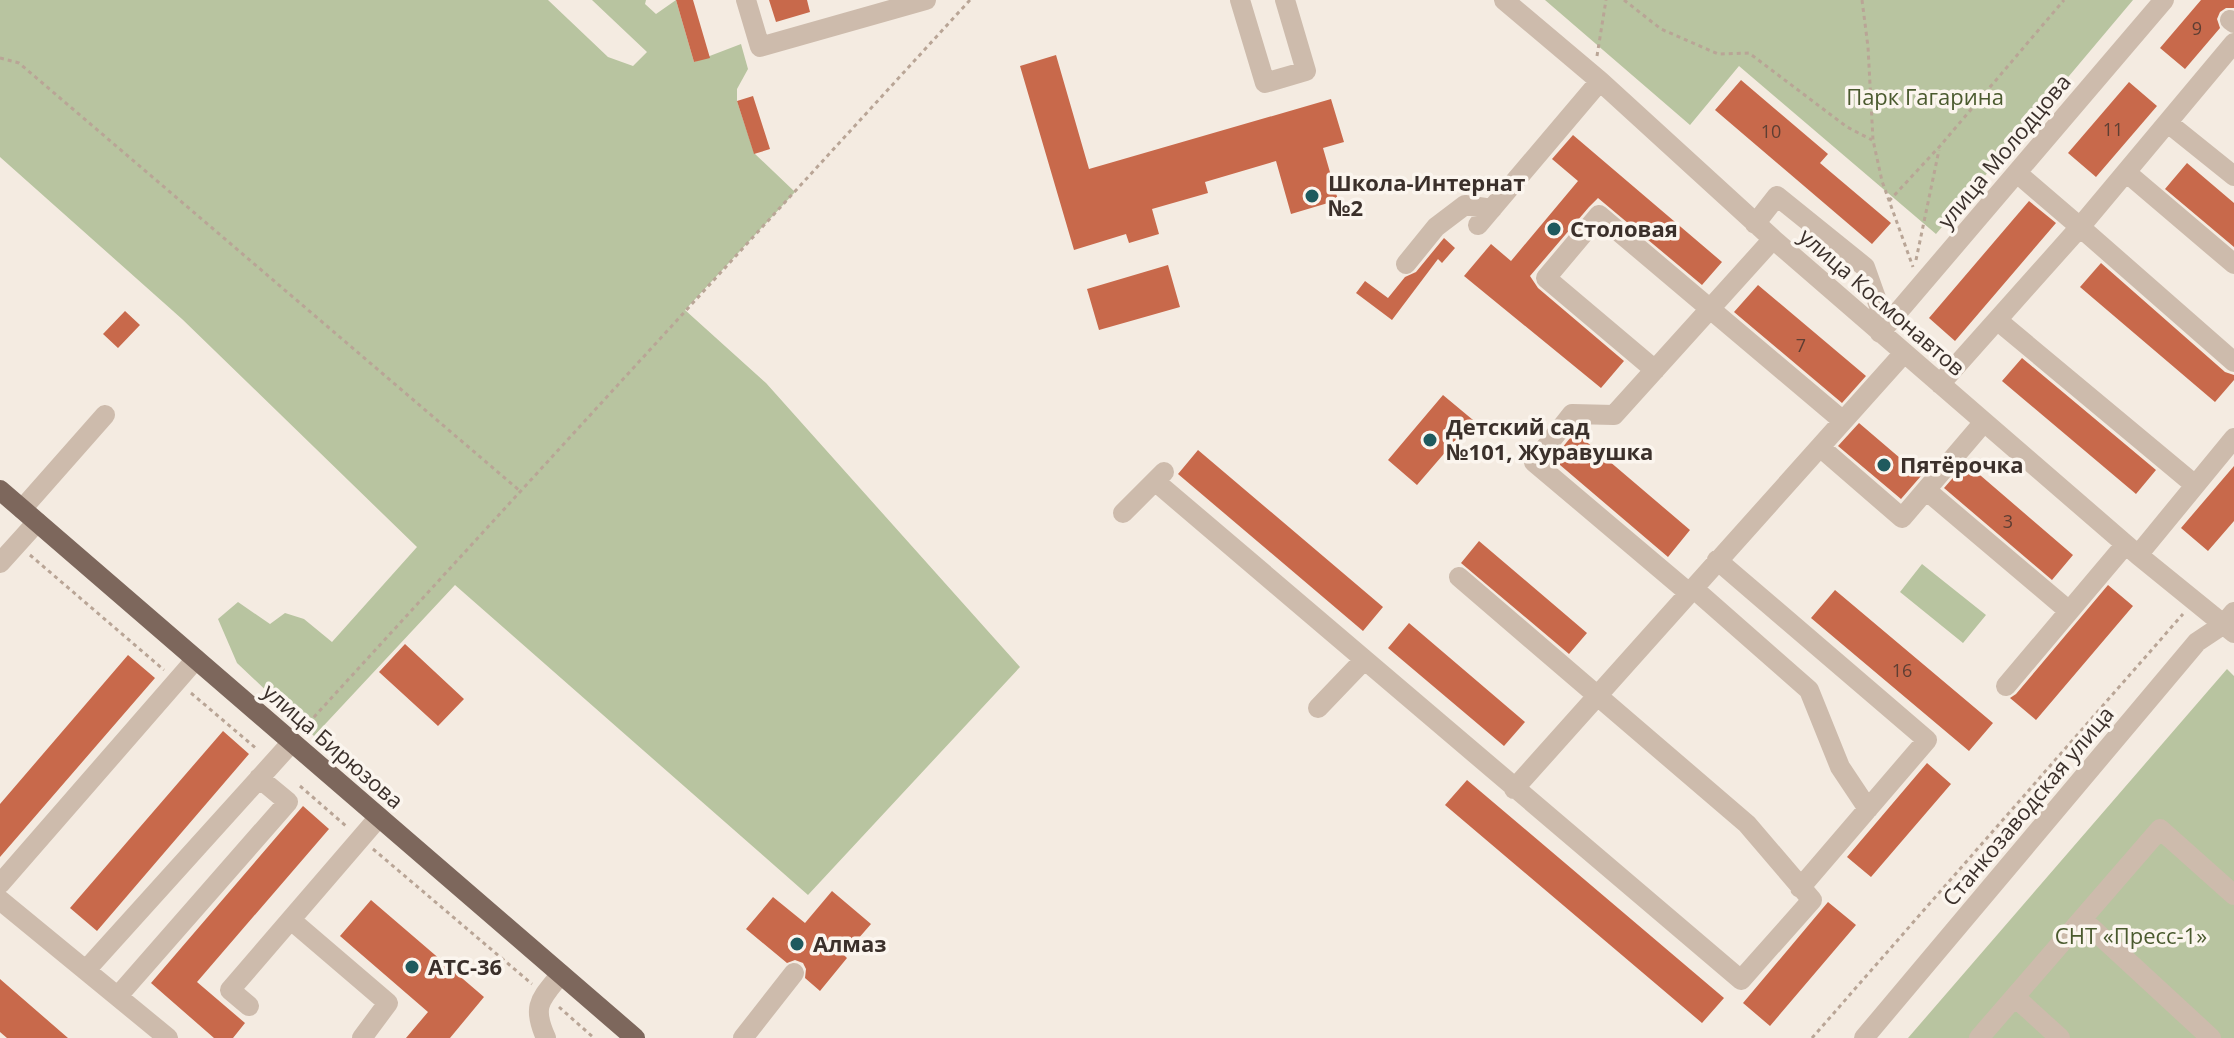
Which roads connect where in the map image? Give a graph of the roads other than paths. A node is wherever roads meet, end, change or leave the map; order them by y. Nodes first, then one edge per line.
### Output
1 (746, 0) edge
2 (926, 0) edge
3 (1240, 0) edge
4 (1285, 0) edge
5 (1504, 0) edge
6 (2164, 0) edge
7 (2234, 43) edge
8 (1597, 78) junction
9 (2168, 123) junction
10 (2017, 173) junction
11 (2127, 173) junction
12 (2234, 176) edge
13 (1492, 209) junction
14 (1755, 224) junction
15 (1478, 225) dead end
16 (2080, 227) junction
17 (1773, 239) junction
18 (1406, 264) dead end
19 (2234, 264) edge
20 (1710, 308) junction
21 (1997, 320) junction
22 (1883, 329) junction
23 (1904, 353) junction
24 (2234, 362) edge
25 (1655, 370) junction
26 (1940, 384) junction
27 (105, 415) dead end
28 (1843, 421) junction
29 (1984, 422) junction
30 (2234, 438) edge
31 (1820, 447) junction
32 (2195, 485) junction
33 (0, 490) edge
34 (1926, 490) junction
35 (1123, 513) dead end
36 (30, 516) junction
37 (2132, 550) junction
38 (1717, 560) junction
39 (0, 563) edge
40 (1459, 577) dead end
41 (1691, 591) junction
42 (2069, 611) junction
43 (2231, 623) edge
44 (196, 659) junction
45 (1364, 660) junction
46 (2006, 686) dead end
47 (1597, 695) junction
48 (1318, 708) dead end
49 (292, 742) junction
50 (259, 778) junction
51 (1514, 789) junction
52 (1868, 809) junction
53 (379, 817) junction
54 (0, 884) edge
55 (1800, 888) junction
56 (2234, 895) edge
57 (0, 900) edge
58 (2082, 919) junction
59 (291, 920) junction
60 (86, 970) junction
61 (794, 973) dead end
62 (561, 974) junction
63 (118, 996) junction
64 (2015, 997) junction
65 (249, 1006) dead end
66 (168, 1038) edge
67 (362, 1038) edge
68 (546, 1038) edge
69 (635, 1038) edge
70 (743, 1038) edge
71 (1864, 1038) edge
72 (1979, 1038) edge
73 (2060, 1038) edge
74 (2211, 1038) edge

1 - 2 street
3 - 4 street
5 - 8 street, улица Космонавтов
6 - 10 street, улица Молодцова
7 - 9 street
8 - 13 street
8 - 14 street, улица Космонавтов
9 - 11 street
9 - 12 street
10 - 16 street
10 - 22 street, улица Молодцова
11 - 16 street
11 - 19 street
13 - 15 street
13 - 18 street
14 - 17 street, улица Космонавтов
14 - 22 street
16 - 21 street
16 - 24 street
17 - 20 street
17 - 22 street, улица Космонавтов
20 - 25 street
20 - 25 street
20 - 28 street
21 - 26 street
21 - 32 street
22 - 23 street, улица Космонавтов
23 - 26 street, улица Космонавтов
23 - 28 street
25 - 41 street
26 - 29 street, улица Космонавтов
27 - 36 street
28 - 31 street
29 - 34 street
29 - 37 street, улица Космонавтов
30 - 32 street
31 - 34 street
31 - 38 street
32 - 37 street
33 - 36 main road, улица Бирюзова
34 - 42 street
35 - 45 street
36 - 39 street
36 - 44 main road, улица Бирюзова
37 - 42 street
37 - 43 street, улица Космонавтов
38 - 41 street
38 - 52 street
40 - 47 street
41 - 47 street
41 - 52 street
42 - 46 street
43 - 71 street, Станкозаводская улица
44 - 49 main road, улица Бирюзова
44 - 54 street
45 - 48 street
45 - 51 street
47 - 51 street
47 - 55 street
49 - 50 street
49 - 53 main road, улица Бирюзова
50 - 60 street
50 - 63 street
51 - 55 street
52 - 55 street
53 - 59 street
53 - 62 main road, улица Бирюзова
56 - 58 street
57 - 60 street
58 - 64 street
58 - 74 street
59 - 65 street
59 - 67 street
60 - 63 street
61 - 70 street
62 - 68 street
62 - 69 main road, улица Бирюзова
63 - 66 street
64 - 72 street
64 - 73 street

